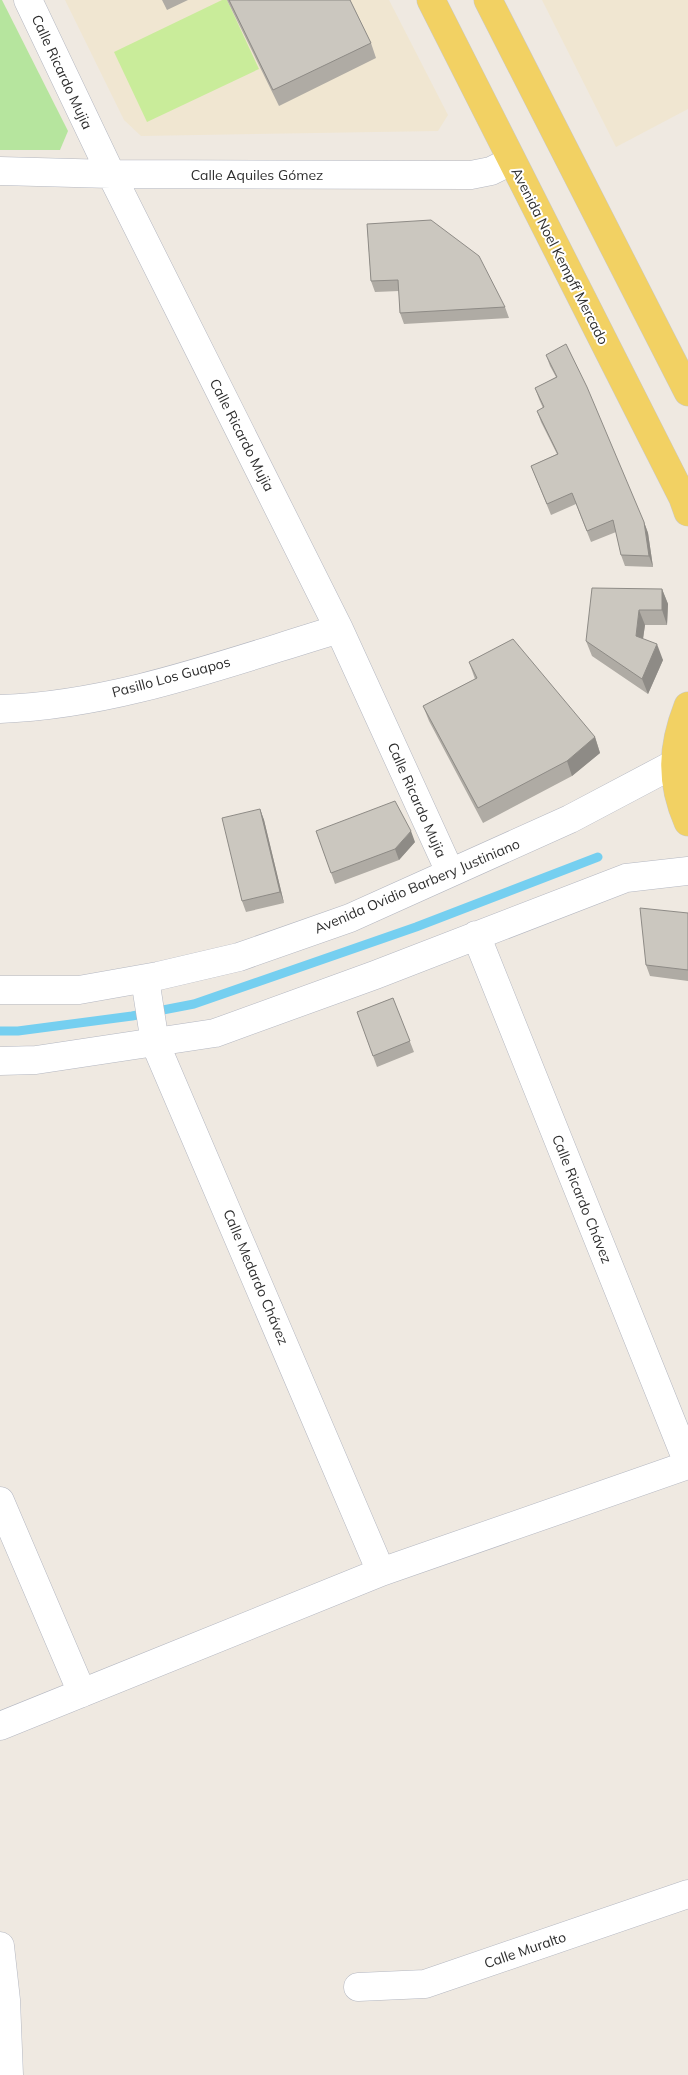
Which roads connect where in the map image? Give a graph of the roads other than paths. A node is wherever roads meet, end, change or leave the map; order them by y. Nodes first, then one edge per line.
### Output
1 (28, 0) edge
2 (431, 0) edge
3 (488, 0) edge
4 (511, 161) junction
5 (0, 171) edge
6 (111, 174) junction
7 (688, 392) edge
8 (688, 512) edge
9 (339, 629) junction
10 (688, 706) edge
11 (0, 709) edge
12 (674, 764) junction
13 (688, 822) edge
14 (688, 871) edge
15 (450, 872) junction
16 (476, 936) junction
17 (0, 990) edge
18 (150, 1011) junction
19 (0, 1061) edge
20 (688, 1464) edge
21 (0, 1501) edge
22 (381, 1572) junction
23 (82, 1693) junction
24 (0, 1726) edge
25 (688, 1894) edge
26 (0, 1946) edge
27 (358, 1986) dead end
28 (9, 2075) edge

1 - 6 street, Calle Ricardo Mujia
2 - 4 main road, Avenida Noel Kempff Mercado
3 - 7 main road
4 - 6 street, Calle Aquiles Gómez
4 - 8 main road, Avenida Noel Kempff Mercado
5 - 6 street, Calle Aquiles Gómez
6 - 9 street, Calle Ricardo Mujia
9 - 11 street, Pasillo Los Guapos
9 - 15 street, Calle Ricardo Mujia
10 - 12 main road
12 - 13 main road
12 - 15 street, Avenida Ovidio Barbery Justiniano
14 - 16 street, Avenida Ovidio Barbery Justiniano
15 - 18 street, Avenida Ovidio Barbery Justiniano
16 - 18 street, Avenida Ovidio Barbery Justiniano
16 - 20 street, Calle Ricardo Chávez
17 - 18 street, Avenida Ovidio Barbery Justiniano
18 - 19 street, Avenida Ovidio Barbery Justiniano
18 - 22 street, Calle Medardo Chávez
20 - 22 street
21 - 23 street
22 - 23 street
23 - 24 street
25 - 27 street, Calle Muralto
26 - 28 street

